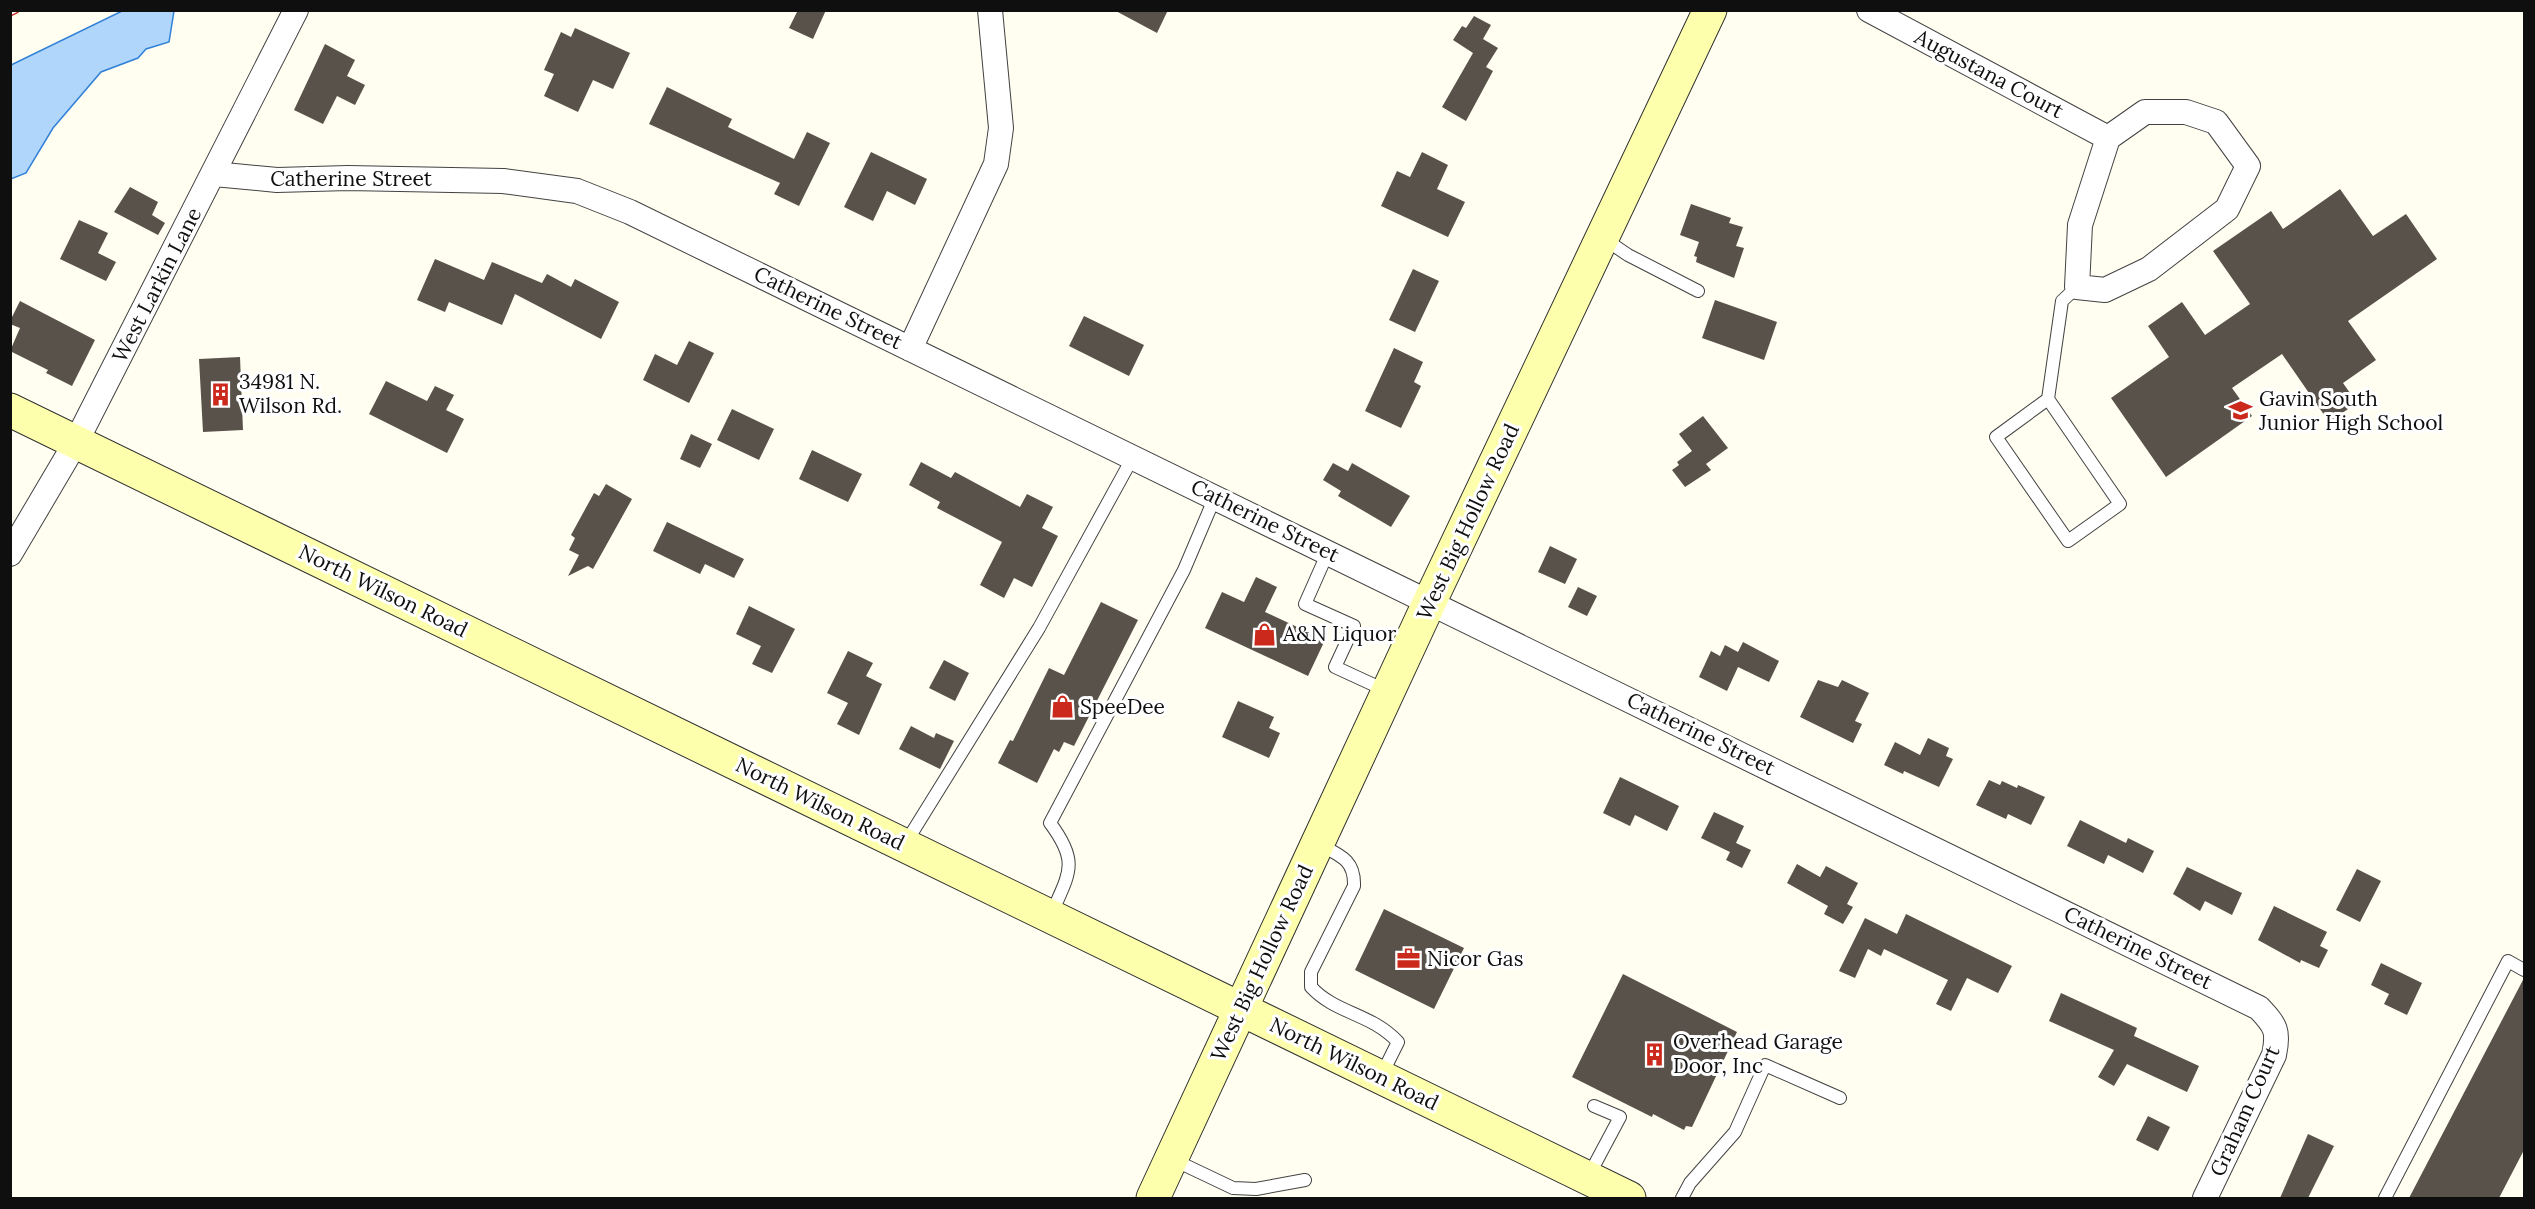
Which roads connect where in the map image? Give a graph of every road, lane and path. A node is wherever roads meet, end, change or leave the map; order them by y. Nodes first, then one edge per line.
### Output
1 (296, 10) edge
2 (990, 10) edge
3 (1710, 10) edge
4 (1869, 10) edge
5 (2108, 138) junction
6 (214, 174) junction
7 (1602, 237) junction
8 (2077, 287) junction
9 (1698, 291) dead end
10 (910, 349) junction
11 (2048, 399) junction
12 (10, 410) edge
13 (76, 442) junction
14 (1134, 458) junction
15 (1215, 497) junction
16 (1328, 552) junction
17 (10, 554) edge
18 (1430, 601) junction
19 (1388, 691) junction
20 (1318, 844) junction
21 (904, 845) junction
22 (1051, 916) junction
23 (2524, 970) edge
24 (1241, 1009) junction
25 (2272, 1022) joint
26 (1381, 1077) junction
27 (1840, 1098) dead end
28 (1594, 1106) dead end
29 (1171, 1159) junction
30 (1587, 1178) junction
31 (1305, 1180) dead end
32 (1153, 1198) edge
33 (1629, 1198) edge
34 (1682, 1198) edge
35 (2205, 1198) edge
36 (2385, 1198) edge

1 - 6 street, West Larkin Lane
2 - 10 street
3 - 7 street, West Big Hollow Road
4 - 5 street, Augustana Court
5 - 8 street
5 - 8 street
6 - 10 street, Catherine Street
6 - 13 street, West Larkin Lane
7 - 9 lane
7 - 18 street, West Big Hollow Road
8 - 11 lane
10 - 14 street, Catherine Street
11 - 11 lane
12 - 13 street, North Wilson Road
13 - 17 street, West Larkin Lane
13 - 21 street, North Wilson Road
14 - 15 street, Catherine Street
14 - 21 lane
15 - 16 street, Catherine Street
15 - 22 lane
16 - 18 street, Catherine Street
16 - 19 lane
18 - 19 street, West Big Hollow Road
18 - 25 street, Catherine Street
19 - 20 street, West Big Hollow Road
20 - 24 street, West Big Hollow Road
20 - 26 lane
21 - 22 street, North Wilson Road
22 - 24 street, North Wilson Road
23 - 36 lane
24 - 26 street, North Wilson Road
24 - 29 street, West Big Hollow Road
25 - 35 street, Graham Court
26 - 30 street, North Wilson Road
27 - 34 lane
28 - 30 lane
29 - 31 lane
29 - 32 street, West Big Hollow Road
30 - 33 street, North Wilson Road

